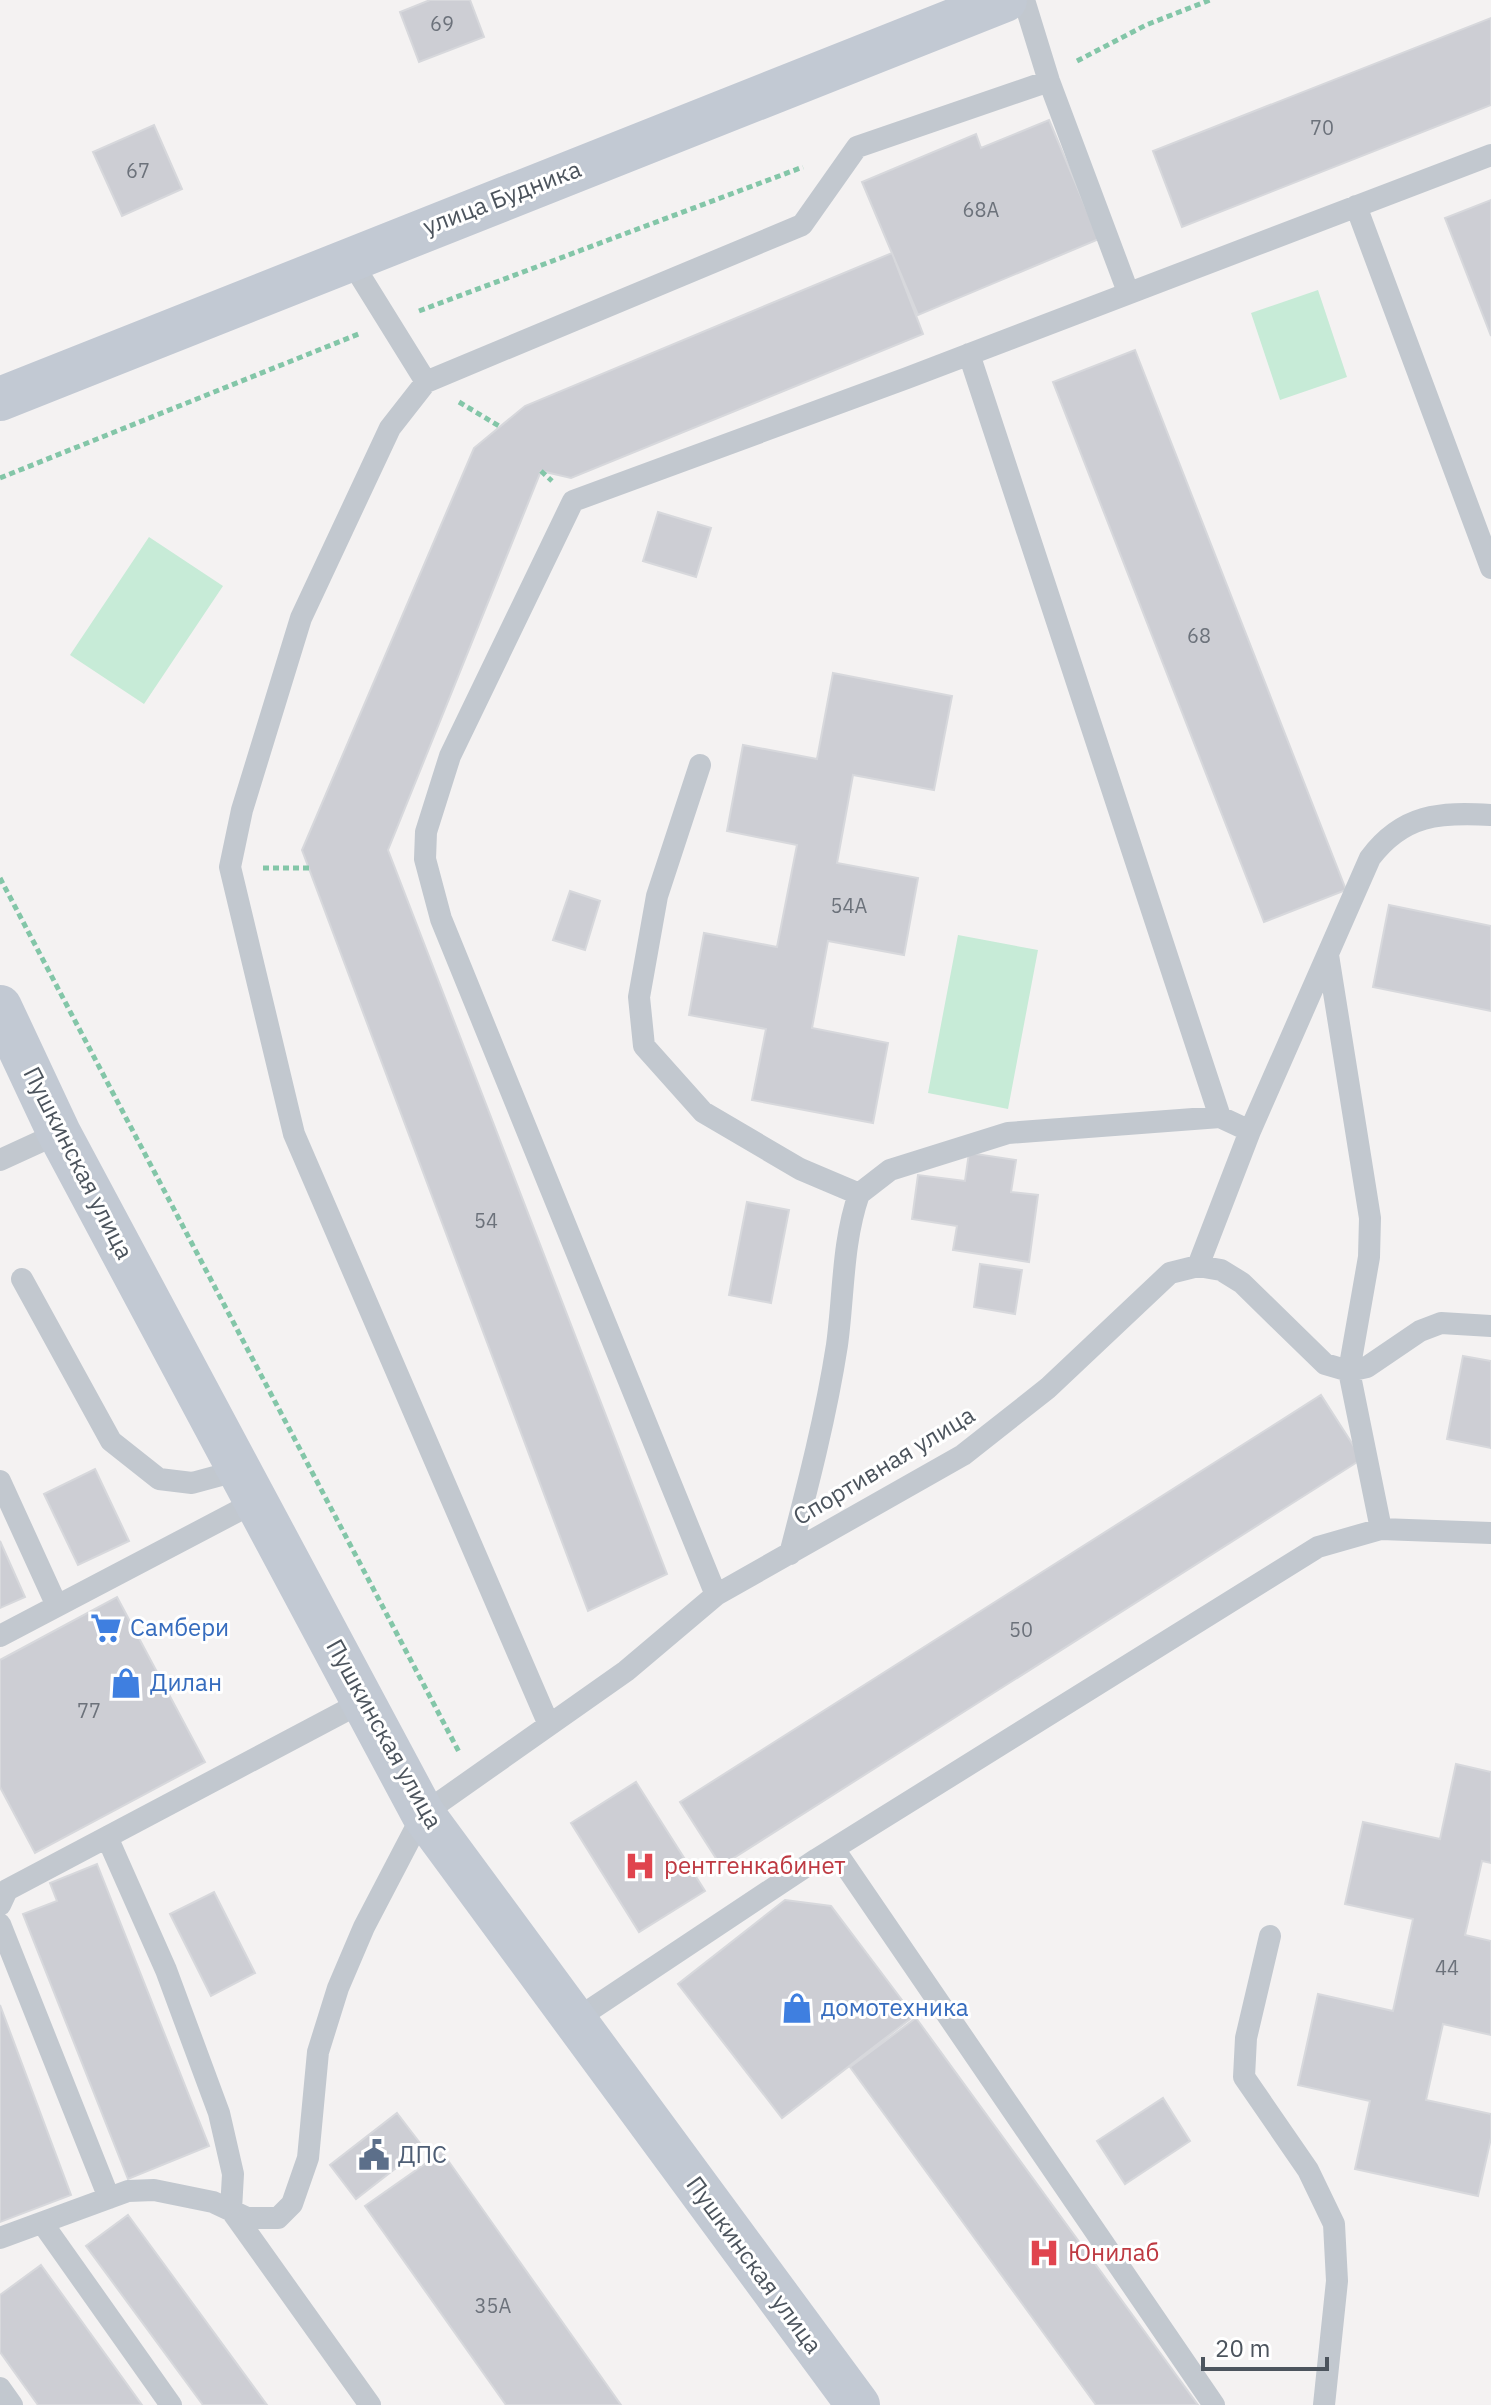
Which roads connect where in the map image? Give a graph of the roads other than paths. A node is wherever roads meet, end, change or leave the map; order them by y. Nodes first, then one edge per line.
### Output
1 (1005, 0) edge
2 (1024, 0) edge
3 (1049, 81) junction
4 (1491, 155) edge
5 (1356, 206) junction
6 (349, 258) junction
7 (1128, 292) junction
8 (969, 354) junction
9 (426, 382) junction
10 (0, 399) edge
11 (1491, 568) edge
12 (700, 765) dead end
13 (1491, 815) edge
14 (1328, 955) junction
15 (0, 1007) edge
16 (1220, 1117) junction
17 (1250, 1131) junction
18 (59, 1133) junction
19 (0, 1160) edge
20 (859, 1194) junction
21 (1198, 1266) junction
22 (22, 1279) dead end
23 (1491, 1326) edge
24 (1349, 1371) junction
25 (0, 1481) edge
26 (248, 1485) junction
27 (1381, 1529) junction
28 (1491, 1533) edge
29 (790, 1554) junction
30 (716, 1595) junction
31 (57, 1606) junction
32 (0, 1636) edge
33 (364, 1701) junction
34 (549, 1725) junction
35 (423, 1814) junction
36 (107, 1837) junction
37 (834, 1849) junction
38 (0, 1905) edge
39 (0, 1924) edge
40 (1270, 1936) dead end
41 (575, 2020) junction
42 (109, 2198) junction
43 (231, 2210) junction
44 (43, 2224) junction
45 (0, 2238) edge
46 (0, 2388) edge
47 (12, 2405) edge
48 (171, 2405) edge
49 (370, 2405) edge
50 (858, 2405) edge
51 (1214, 2405) edge
52 (1324, 2405) edge

1 - 6 main road, улица Будника
2 - 3 lane
3 - 7 lane
3 - 9 lane
4 - 5 lane
5 - 7 lane
5 - 11 lane
6 - 9 lane
6 - 10 main road, улица Будника
7 - 8 lane
8 - 16 lane
8 - 30 lane
9 - 34 lane
12 - 20 lane
13 - 14 lane
14 - 17 lane
14 - 24 lane
15 - 18 main road, Пушкинская улица
16 - 17 lane
16 - 20 lane
17 - 21 lane
18 - 19 lane
18 - 26 main road, Пушкинская улица
20 - 29 lane
21 - 24 lane
21 - 29 lane, Спортивная улица
22 - 26 lane
23 - 24 lane
24 - 27 lane
25 - 31 lane
26 - 31 lane
26 - 33 main road, Пушкинская улица
27 - 28 lane
27 - 37 lane
29 - 30 lane, Спортивная улица
30 - 34 lane, Спортивная улица
31 - 32 lane
33 - 35 main road, Пушкинская улица
33 - 36 lane
34 - 35 lane, Спортивная улица
35 - 41 main road, Пушкинская улица
35 - 43 lane
36 - 38 lane
36 - 43 lane
37 - 41 lane
37 - 51 lane
39 - 42 lane
40 - 52 lane
41 - 50 main road, Пушкинская улица
42 - 43 lane
42 - 44 lane
43 - 49 lane
44 - 45 lane
44 - 48 lane
46 - 47 lane

